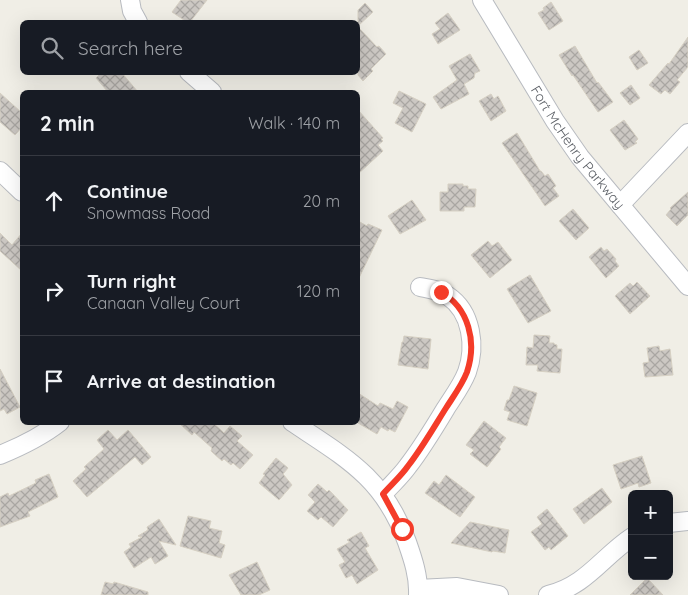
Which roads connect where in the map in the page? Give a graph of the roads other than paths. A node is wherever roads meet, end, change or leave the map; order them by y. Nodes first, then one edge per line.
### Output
1 (130, 0) edge
2 (482, 0) edge
3 (137, 20) edge
4 (192, 75) edge
5 (210, 90) edge
6 (688, 133) edge
7 (0, 171) edge
8 (20, 190) edge
9 (620, 206) junction
10 (688, 286) edge
11 (420, 287) dead end
12 (56, 425) edge
13 (297, 425) edge
14 (0, 455) edge
15 (383, 494) junction
16 (688, 521) edge
17 (673, 523) edge
18 (628, 540) edge
19 (418, 592) edge
20 (499, 595) edge
21 (548, 595) edge

1 - 3 street
2 - 9 street, Fort McHenry Parkway
4 - 5 street
6 - 9 street
7 - 8 street
9 - 10 street, Fort McHenry Parkway
11 - 15 street
12 - 14 street
13 - 15 street
15 - 19 street
16 - 17 street
18 - 21 street
19 - 20 street

